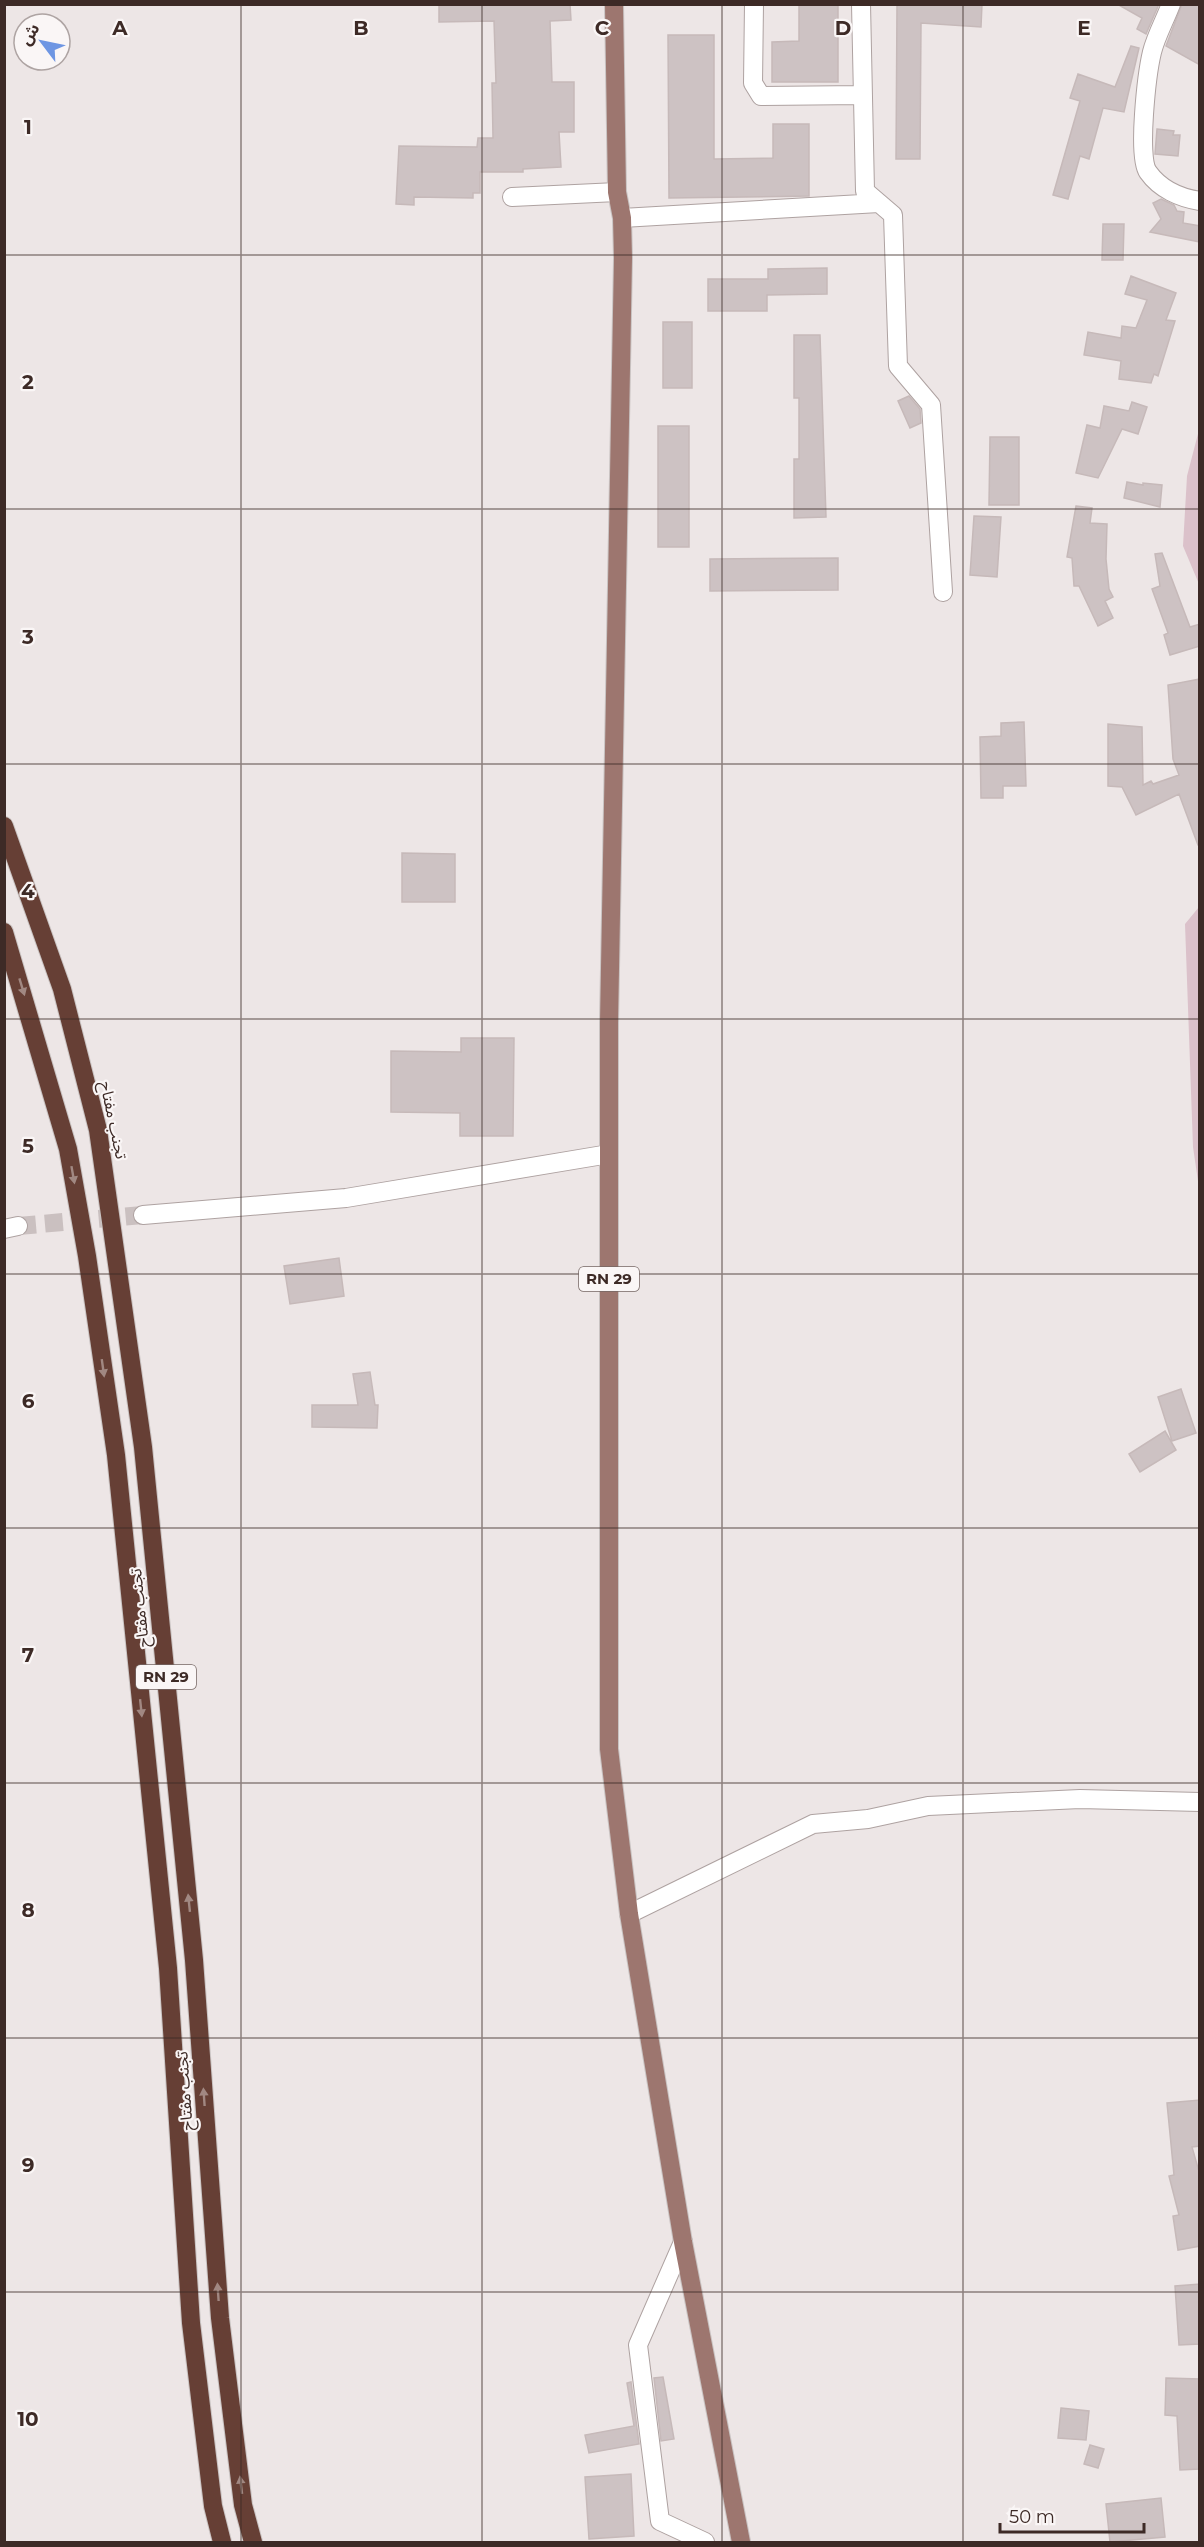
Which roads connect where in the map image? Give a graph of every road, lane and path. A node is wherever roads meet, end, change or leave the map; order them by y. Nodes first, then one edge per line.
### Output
1 (614, 4) edge
2 (754, 4) edge
3 (861, 4) edge
4 (1171, 4) edge
5 (863, 95) junction
6 (617, 192) junction
7 (512, 197) dead end
8 (1200, 201) edge
9 (879, 203) junction
10 (622, 218) junction
11 (943, 592) dead end
12 (4, 826) edge
13 (4, 932) edge
14 (609, 1154) junction
15 (142, 1215) tunnel mouth
16 (1200, 1802) edge
17 (629, 1914) junction
18 (683, 2242) junction
19 (222, 2542) edge
20 (254, 2542) edge
21 (705, 2542) edge
22 (741, 2542) edge

1 - 6 main road, RN 29
2 - 5 street
3 - 5 street
4 - 8 street
5 - 9 street
6 - 7 street
6 - 10 main road, RN 29
9 - 10 street
9 - 11 street
10 - 14 main road, RN 29
20 -> 12 highway, تجنب مفتاح / RN 29
13 -> 19 highway, تجنب مفتاح / RN 29
14 - 15 street
14 - 17 main road, RN 29
16 - 17 street
17 - 18 main road, RN 29
18 - 21 street
18 - 22 main road, RN 29

